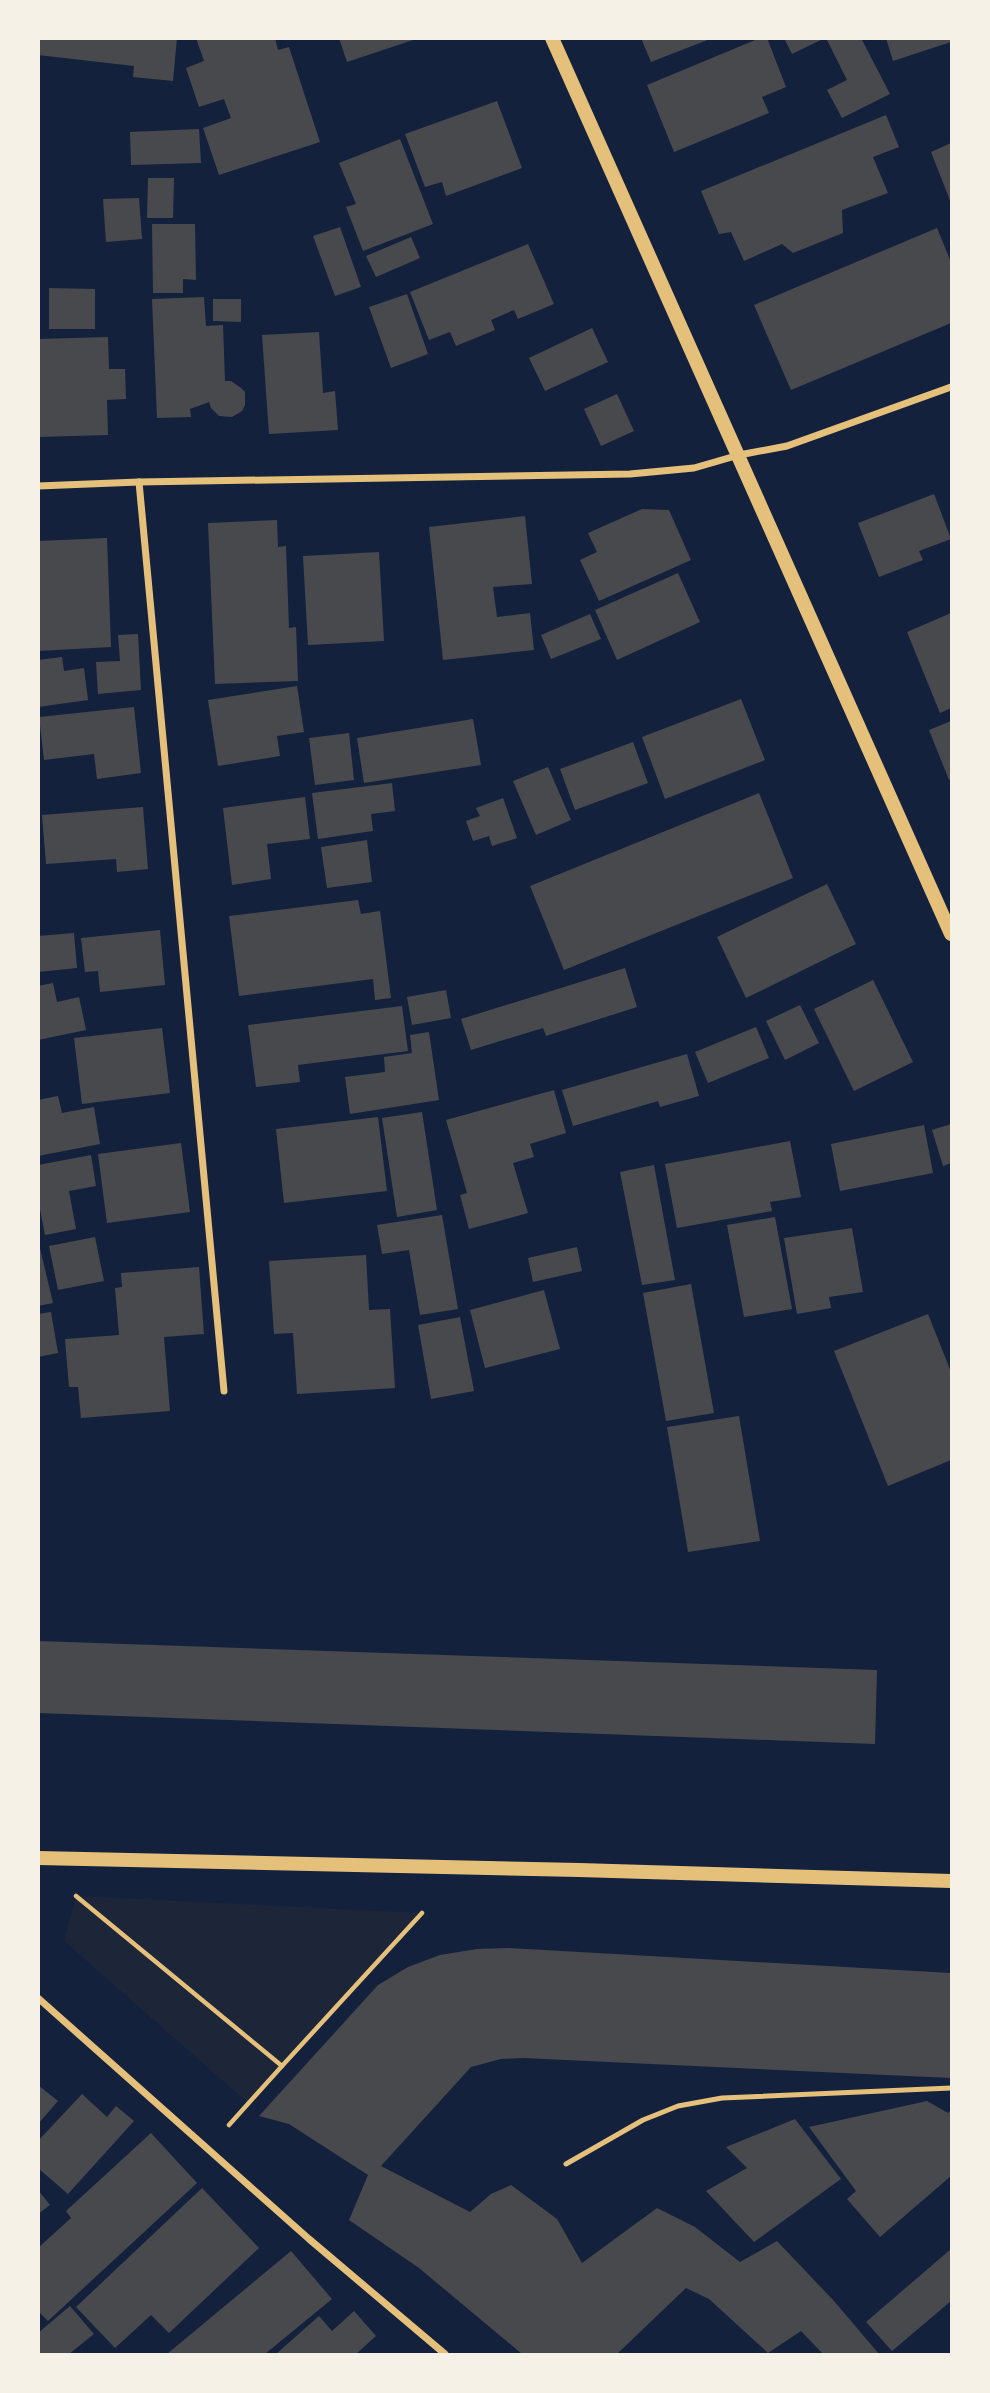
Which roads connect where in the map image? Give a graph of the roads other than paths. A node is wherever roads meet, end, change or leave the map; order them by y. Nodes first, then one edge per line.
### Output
1 (552, 38) edge
2 (951, 387) edge
3 (739, 455) junction
4 (139, 482) junction
5 (38, 486) edge
6 (951, 934) edge
7 (223, 1391) dead end
8 (38, 1858) edge
9 (951, 1881) edge
10 (38, 1998) edge
11 (951, 2088) edge
12 (566, 2164) dead end
13 (445, 2354) edge

1 - 3 main road
2 - 3 street
3 - 4 street
3 - 6 main road
4 - 5 street
4 - 7 street
8 - 9 main road
10 - 13 street
11 - 12 lane

